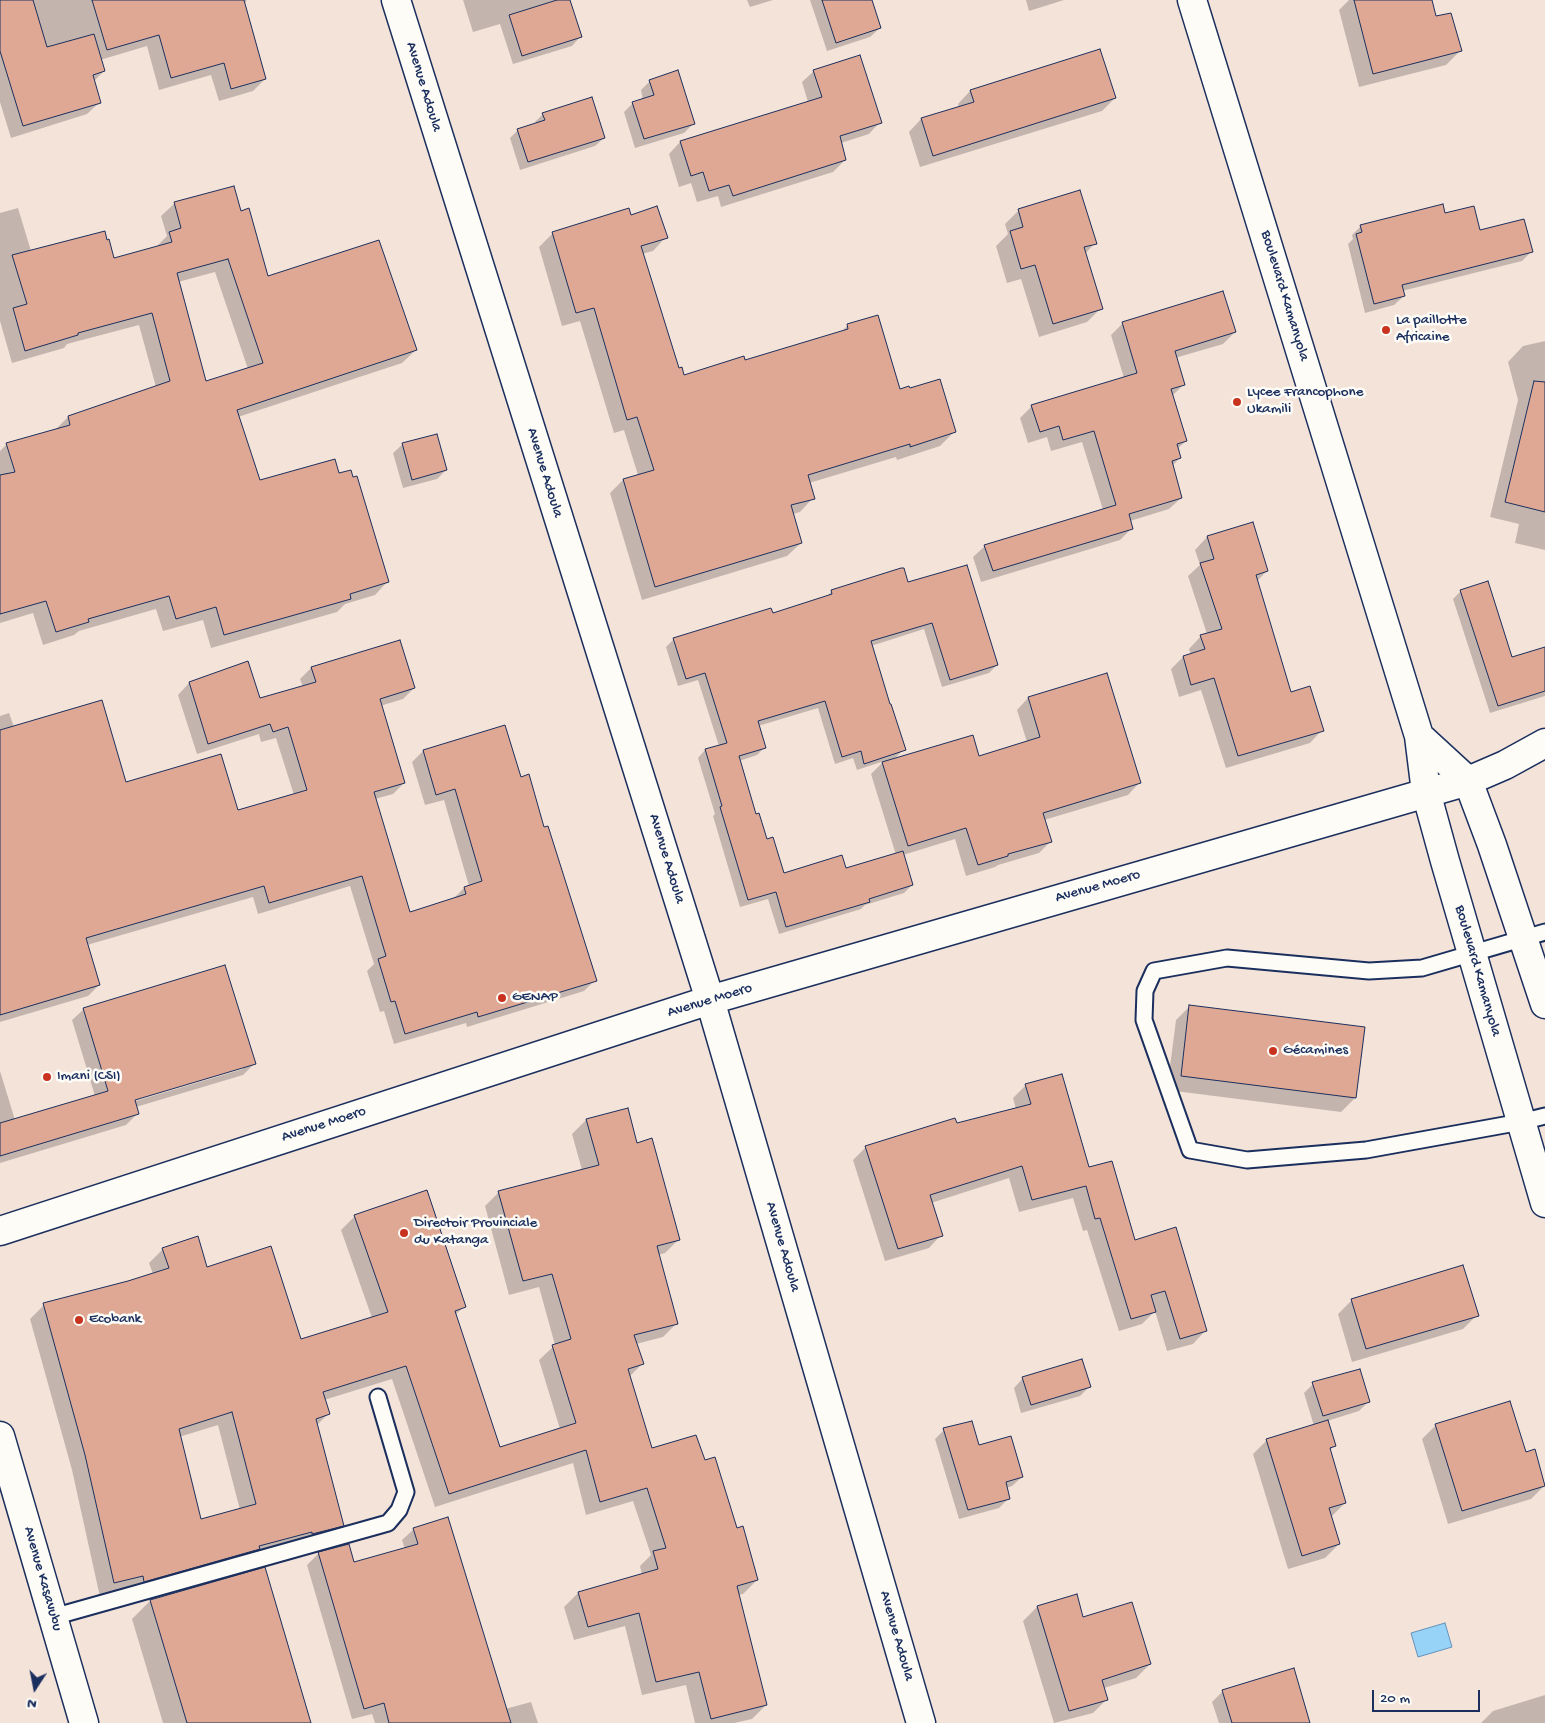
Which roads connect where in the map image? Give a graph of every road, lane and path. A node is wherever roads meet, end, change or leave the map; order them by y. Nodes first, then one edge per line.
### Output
1 (396, 0) edge
2 (1192, 0) edge
3 (1419, 736) junction
4 (1545, 743) edge
5 (1468, 781) junction
6 (1426, 792) junction
7 (1534, 935) edge
8 (1472, 954) junction
9 (710, 1000) junction
10 (1545, 1004) edge
11 (1533, 1119) edge
12 (1545, 1203) edge
13 (0, 1231) edge
14 (378, 1397) dead end
15 (0, 1436) edge
16 (53, 1617) junction
17 (84, 1723) edge
18 (921, 1723) edge

1 - 9 street, Avenue Adoula
2 - 3 street, Boulevard Kamanyola
3 - 5 street
3 - 6 street, Boulevard Kamanyola
4 - 5 street, Avenue Moero
5 - 6 street, Avenue Moero
5 - 7 street
6 - 8 street, Boulevard Kamanyola
6 - 9 street, Avenue Moero
7 - 8 lane
7 - 10 street
8 - 11 street, Boulevard Kamanyola
8 - 11 lane
9 - 13 street, Avenue Moero
9 - 18 street, Avenue Adoula
11 - 12 street, Boulevard Kamanyola
14 - 16 lane
15 - 16 street, Avenue Kasavubu
16 - 17 street, Avenue Kasavubu

